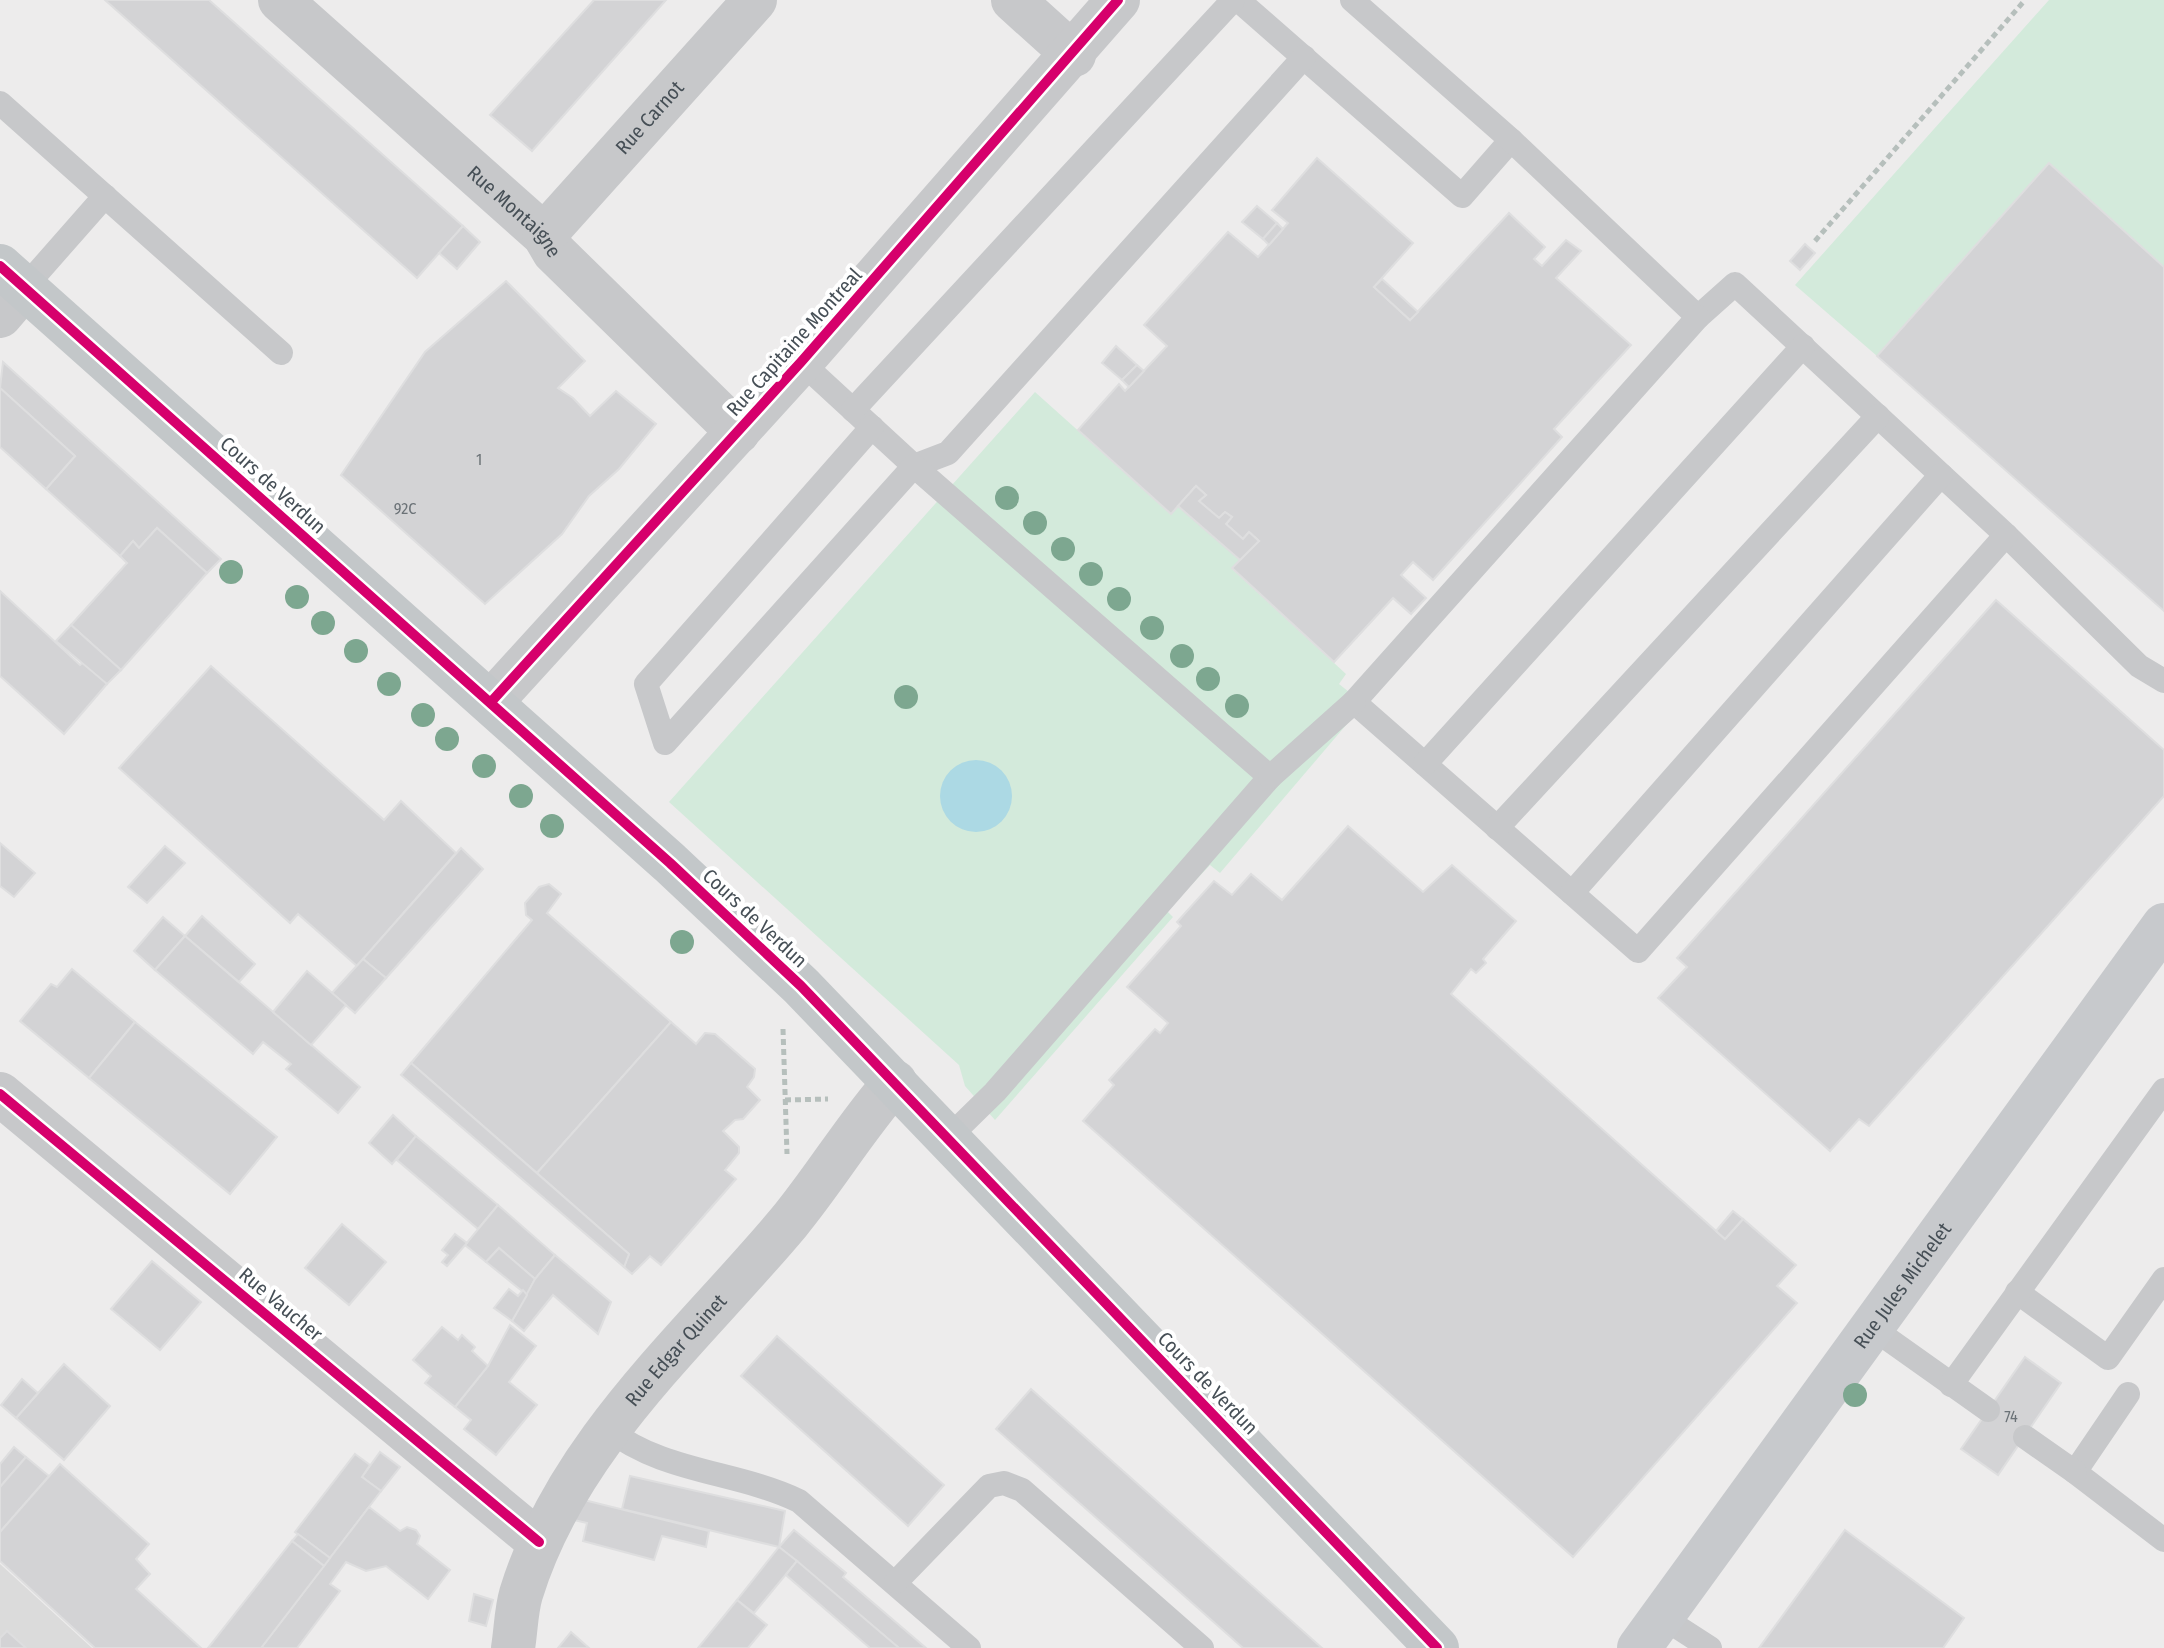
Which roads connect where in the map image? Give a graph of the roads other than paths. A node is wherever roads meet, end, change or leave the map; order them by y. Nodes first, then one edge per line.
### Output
1 (280, 0) edge
2 (755, 0) edge
3 (1013, 0) edge
4 (1118, 0) edge
5 (1236, 0) edge
6 (1352, 0) edge
7 (1074, 55) junction
8 (1304, 57) junction
9 (0, 103) edge
10 (1511, 140) junction
11 (105, 196) junction
12 (544, 235) junction
13 (8, 290) edge
14 (1698, 317) junction
15 (1803, 346) junction
16 (281, 353) dead end
17 (801, 362) junction
18 (853, 410) junction
19 (1878, 416) junction
20 (872, 427) junction
21 (738, 432) junction
22 (914, 466) junction
23 (1941, 475) junction
24 (2006, 535) junction
25 (2164, 681) edge
26 (491, 702) junction
27 (1354, 702) junction
28 (1425, 764) junction
29 (1270, 777) junction
30 (1497, 828) junction
31 (1572, 893) junction
32 (2164, 925) edge
33 (895, 1082) junction
34 (2164, 1090) edge
35 (0, 1094) edge
36 (947, 1139) junction
37 (2164, 1279) edge
38 (2017, 1292) junction
39 (1871, 1327) junction
40 (1951, 1385) junction
41 (2128, 1394) dead end
42 (1988, 1410) dead end
43 (608, 1429) junction
44 (2025, 1437) dead end
45 (2075, 1472) junction
46 (2164, 1540) edge
47 (539, 1542) junction
48 (896, 1582) junction
49 (1651, 1632) edge
50 (513, 1648) edge
51 (969, 1648) edge
52 (1202, 1648) edge
53 (1437, 1648) edge
54 (1710, 1648) edge

1 - 12 street, Rue Montaigne
2 - 12 street, Rue Carnot
3 - 7 street
4 - 7 street, Rue Capitaine Montreal
5 - 8 lane
5 - 18 lane
6 - 10 lane
7 - 17 street, Rue Capitaine Montreal
8 - 10 lane
8 - 22 lane
9 - 11 lane
10 - 14 lane
11 - 13 lane
11 - 16 lane
12 - 21 street, Rue Montaigne
13 - 26 main road, Cours de Verdun
14 - 15 lane
14 - 27 lane
15 - 19 lane
15 - 28 lane
17 - 18 lane
17 - 21 street, Rue Capitaine Montreal
18 - 20 lane
19 - 23 lane
19 - 30 lane
20 - 22 lane
20 - 22 lane
21 - 26 street, Rue Capitaine Montreal
22 - 29 lane
23 - 24 lane
23 - 31 lane
24 - 25 lane
24 - 31 lane
26 - 33 main road, Cours de Verdun
27 - 28 lane
27 - 29 lane
28 - 30 lane
29 - 36 lane
30 - 31 lane
32 - 39 main road, Rue Jules Michelet
33 - 36 main road, Cours de Verdun
33 - 43 street, Rue Edgar Quinet
34 - 38 lane
35 - 47 street, Rue Vaucher
36 - 53 main road, Cours de Verdun
37 - 38 lane
38 - 40 lane
39 - 40 lane
39 - 49 main road, Rue Jules Michelet
40 - 42 lane
41 - 45 lane
43 - 47 street, Rue Edgar Quinet
43 - 48 lane
44 - 45 lane
45 - 46 lane
47 - 50 street, Rue Edgar Quinet
48 - 51 lane
48 - 52 lane
49 - 54 lane

